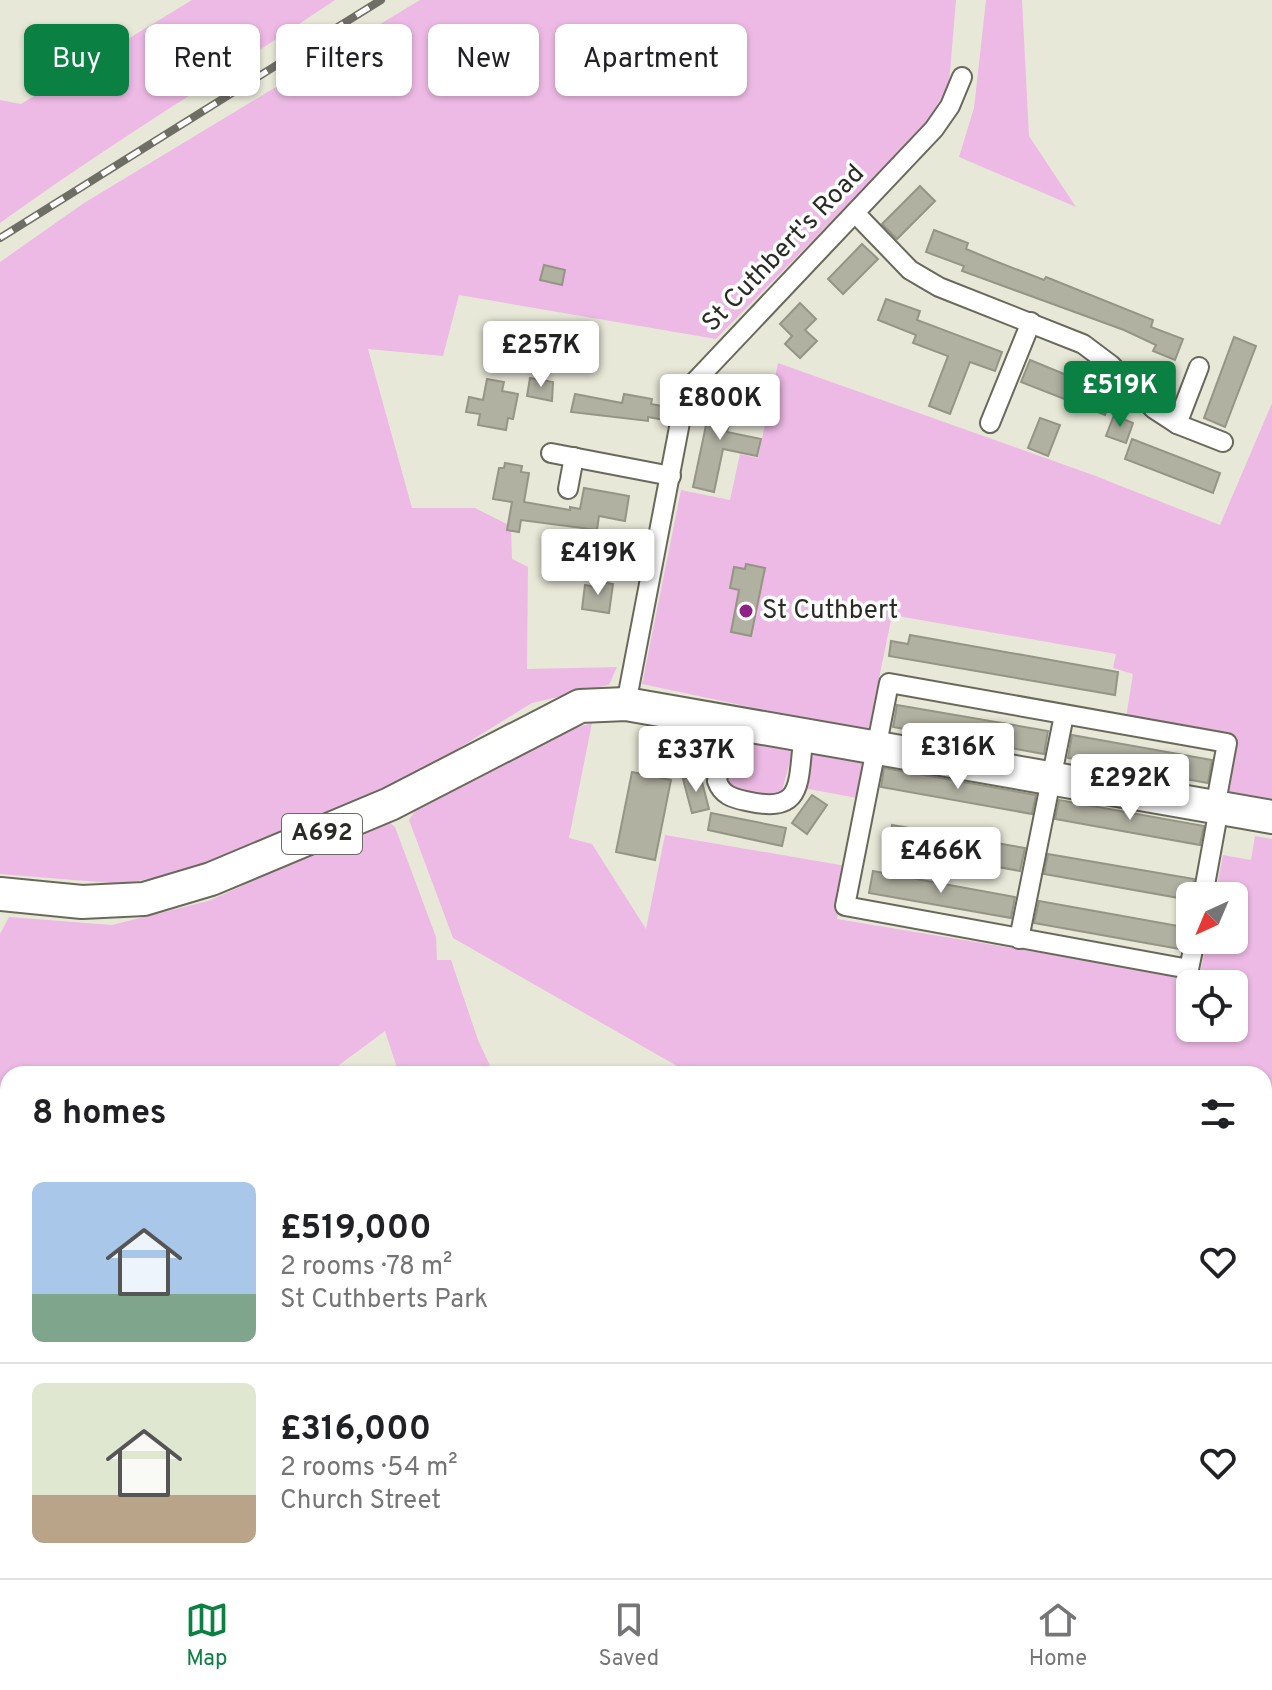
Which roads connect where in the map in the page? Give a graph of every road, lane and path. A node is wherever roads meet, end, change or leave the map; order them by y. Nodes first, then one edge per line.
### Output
1 (962, 77) dead end
2 (855, 213) junction
3 (1031, 322) junction
4 (1199, 367) dead end
5 (990, 423) dead end
6 (1177, 424) junction
7 (1223, 442) dead end
8 (551, 453) dead end
9 (574, 457) junction
10 (671, 476) junction
11 (568, 489) dead end
12 (626, 704) junction
13 (1064, 715) junction
14 (728, 721) junction
15 (804, 734) junction
16 (876, 748) junction
17 (1049, 779) junction
18 (1217, 808) junction
19 (1272, 817) edge
20 (1205, 882) edge
21 (0, 894) edge
22 (1019, 939) junction
23 (1192, 954) edge

1 - 2 street, St Cuthbert's Road
2 - 3 street
2 - 10 street, St Cuthbert's Road
3 - 5 street
3 - 6 street
4 - 6 street
6 - 7 street
8 - 9 street
9 - 10 street
9 - 11 street
10 - 12 street, St Cuthbert's Road
12 - 14 highway, A692
12 - 21 highway, A692
13 - 16 street
13 - 17 street
13 - 18 street
14 - 15 highway, A692
14 - 15 street
15 - 16 highway, A692
16 - 17 highway, A692
16 - 22 street
17 - 18 highway, A692
17 - 22 street
18 - 19 highway, A692
18 - 20 street
22 - 23 street

